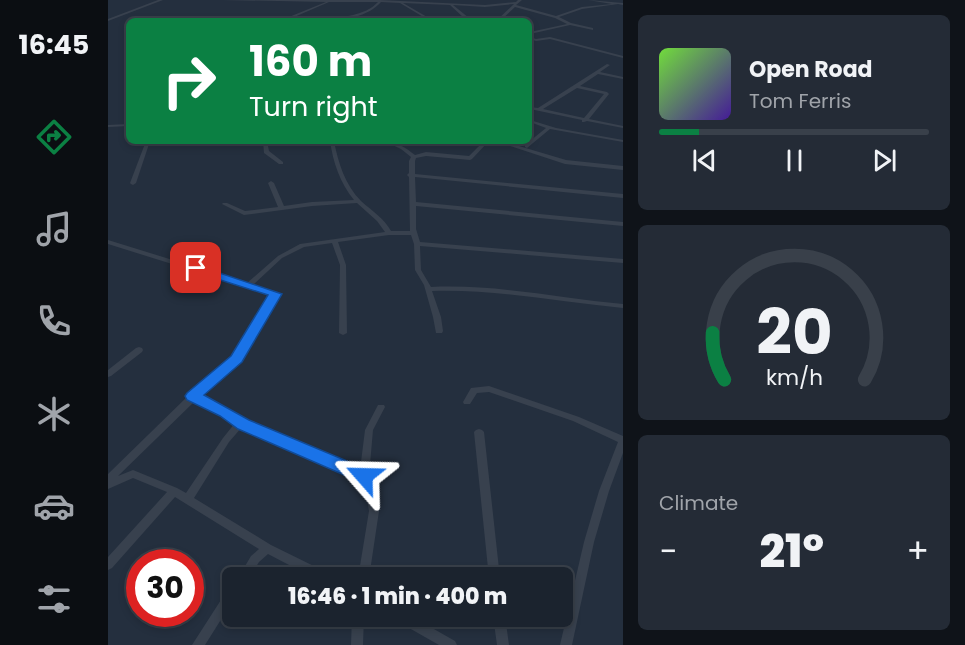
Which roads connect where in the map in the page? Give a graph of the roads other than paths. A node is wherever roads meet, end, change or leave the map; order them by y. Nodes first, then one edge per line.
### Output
1 (161, 0) edge
2 (224, 0) edge
3 (394, 0) edge
4 (473, 0) edge
5 (519, 0) edge
6 (590, 0) edge
7 (329, 1) edge
8 (380, 2) junction
9 (400, 2) junction
10 (436, 2) edge
11 (618, 2) edge
12 (623, 4) edge
13 (451, 5) junction
14 (515, 5) junction
15 (480, 6) junction
16 (556, 17) junction
17 (290, 18) edge
18 (342, 18) edge
19 (427, 18) edge
20 (467, 18) edge
21 (501, 18) edge
22 (108, 20) edge
23 (570, 24) junction
24 (592, 29) dead end
25 (532, 34) edge
26 (532, 37) edge
27 (623, 57) edge
28 (608, 65) dead end
29 (598, 73) junction
30 (623, 78) edge
31 (576, 87) junction
32 (532, 108) edge
33 (539, 110) junction
34 (584, 121) junction
35 (532, 122) edge
36 (126, 125) edge
37 (108, 126) edge
38 (549, 127) junction
39 (623, 128) edge
40 (623, 141) edge
41 (532, 142) edge
42 (147, 144) edge
43 (265, 144) edge
44 (332, 144) edge
45 (393, 144) edge
46 (484, 144) edge
47 (507, 144) edge
48 (529, 144) edge
49 (527, 146) dead end
50 (414, 157) junction
51 (281, 163) dead end
52 (623, 168) edge
53 (410, 175) junction
54 (133, 183) dead end
55 (271, 183) dead end
56 (623, 196) edge
57 (358, 201) junction
58 (225, 204) dead end
59 (413, 204) junction
60 (282, 208) junction
61 (623, 224) edge
62 (389, 233) junction
63 (413, 233) junction
64 (334, 240) junction
65 (108, 242) edge
66 (417, 244) junction
67 (623, 261) edge
68 (250, 284) junction
69 (428, 289) junction
70 (623, 306) edge
71 (439, 331) dead end
72 (343, 333) dead end
73 (139, 350) dead end
74 (108, 374) edge
75 (193, 396) junction
76 (467, 402) dead end
77 (381, 406) dead end
78 (240, 423) junction
79 (479, 432) dead end
80 (623, 440) edge
81 (364, 476) junction
82 (108, 480) edge
83 (108, 485) edge
84 (174, 491) junction
85 (188, 500) junction
86 (267, 548) junction
87 (108, 565) edge
88 (250, 567) edge
89 (304, 567) edge
90 (365, 567) edge
91 (494, 567) edge
92 (222, 608) edge
93 (358, 627) edge
94 (419, 627) edge
95 (501, 627) edge
96 (198, 645) edge
97 (357, 645) edge
98 (451, 645) edge
99 (503, 645) edge
100 (566, 645) edge

1 - 22 street
2 - 7 street
3 - 9 street
4 - 15 street
5 - 14 street
6 - 11 street
7 - 8 street
7 - 17 street
8 - 9 street
8 - 18 street
9 - 10 street
9 - 19 street
10 - 13 street
11 - 12 street
11 - 16 street
13 - 15 street
13 - 20 street
14 - 15 street
14 - 16 street
14 - 21 street
16 - 23 street
23 - 24 street
23 - 25 street
26 - 27 street
28 - 29 street
29 - 30 street
29 - 31 street
31 - 33 street
31 - 34 street
32 - 33 street
33 - 34 street
34 - 39 street
35 - 38 street
36 - 37 street
38 - 40 street
38 - 41 street
42 - 54 street
43 - 51 street
44 - 57 street
45 - 50 street
46 - 50 street
47 - 52 street
48 - 49 street
50 - 53 street
53 - 56 street
53 - 59 street
55 - 60 street
57 - 60 street
57 - 62 street
58 - 60 street
59 - 61 street
59 - 63 street
62 - 63 street
62 - 64 street
63 - 66 street
64 - 68 street
64 - 72 street
65 - 68 street
66 - 67 street
66 - 69 street
68 - 75 street
69 - 70 street
69 - 71 street
73 - 74 street
75 - 78 street
75 - 82 street
76 - 80 street
77 - 81 street
78 - 81 street
78 - 85 street
79 - 91 street
80 - 100 street
81 - 90 street
83 - 84 street
84 - 85 street
84 - 87 street
85 - 86 street
86 - 88 street
86 - 89 street
92 - 96 street
93 - 97 street
94 - 98 street
95 - 99 street

